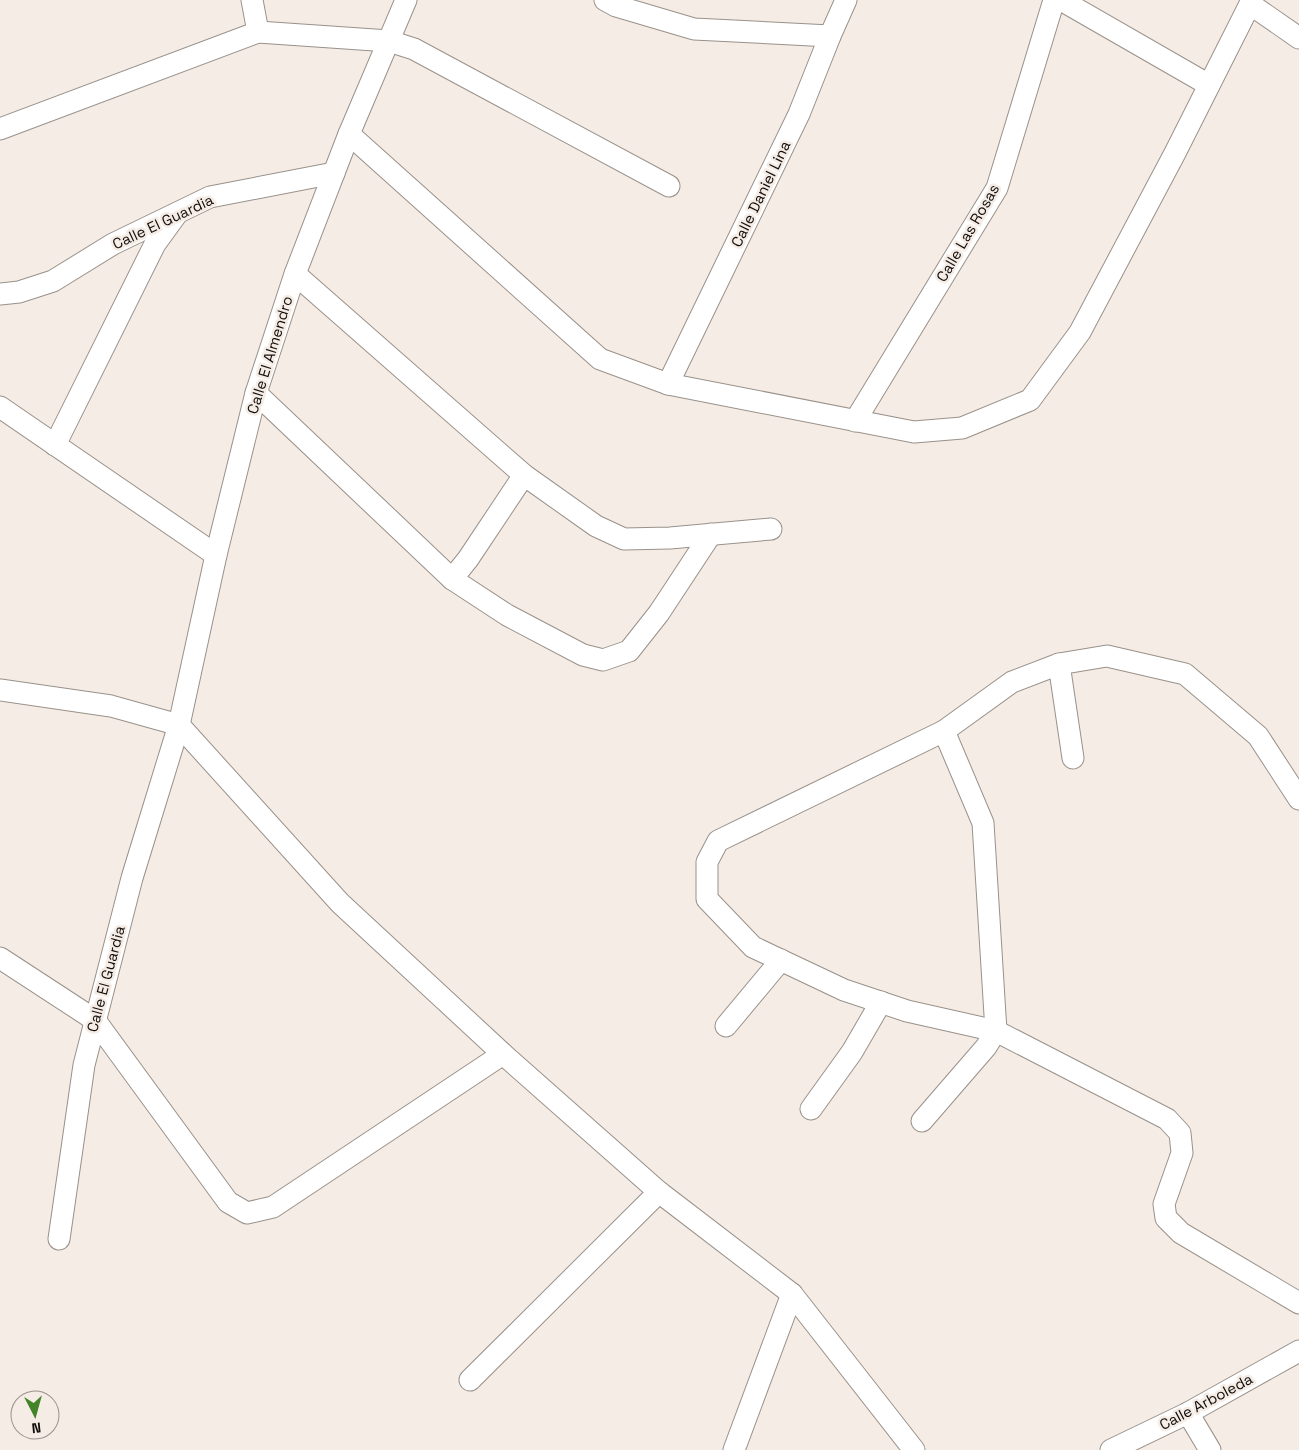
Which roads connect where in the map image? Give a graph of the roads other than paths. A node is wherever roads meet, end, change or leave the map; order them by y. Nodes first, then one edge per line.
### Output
1 (252, 0) edge
2 (406, 0) edge
3 (605, 0) edge
4 (846, 0) edge
5 (1054, 0) edge
6 (1061, 0) edge
7 (1251, 2) edge
8 (258, 32) junction
9 (830, 36) junction
10 (1299, 38) edge
11 (389, 41) junction
12 (1209, 85) junction
13 (0, 129) edge
14 (349, 134) junction
15 (334, 173) junction
16 (669, 186) dead end
17 (180, 211) junction
18 (295, 274) junction
19 (0, 294) edge
20 (668, 384) junction
21 (256, 393) junction
22 (0, 407) edge
23 (855, 421) junction
24 (55, 445) junction
25 (524, 475) junction
26 (771, 529) dead end
27 (711, 534) junction
28 (216, 554) junction
29 (452, 579) junction
30 (1059, 664) junction
31 (1, 692) edge
32 (179, 725) junction
33 (944, 731) junction
34 (1073, 758) dead end
35 (1299, 799) edge
36 (0, 958) edge
37 (781, 960) junction
38 (881, 1002) junction
39 (95, 1020) junction
40 (726, 1026) dead end
41 (996, 1031) junction
42 (503, 1054) junction
43 (811, 1108) dead end
44 (922, 1121) dead end
45 (659, 1192) junction
46 (60, 1239) dead end
47 (792, 1294) junction
48 (1299, 1303) edge
49 (1299, 1351) edge
50 (470, 1380) dead end
51 (1188, 1413) junction
52 (734, 1450) edge
53 (914, 1450) edge
54 (1111, 1450) edge
55 (1210, 1450) edge

1 - 8 street
2 - 11 street, Calle El Almendro
3 - 9 street
4 - 9 street, Calle Daniel Lina
5 - 23 street, Calle Las Rosas
6 - 12 street
7 - 10 street
7 - 12 street
8 - 11 street
8 - 13 street
9 - 20 street, Calle Daniel Lina
11 - 14 street, Calle El Almendro
11 - 16 street
12 - 23 street
14 - 15 street, Calle El Almendro
14 - 20 street
15 - 17 street, Calle El Guardia
15 - 18 street, Calle El Almendro
17 - 19 street, Calle El Guardia
17 - 24 street
18 - 21 street, Calle El Almendro
18 - 25 street
20 - 23 street
21 - 28 street, Calle El Almendro
21 - 29 street
22 - 24 street
24 - 28 street
25 - 27 street
25 - 29 street
26 - 27 street
27 - 29 street
28 - 32 street, Calle El Almendro
30 - 33 street
30 - 34 street
30 - 35 street
31 - 32 street
32 - 39 street, Calle El Guardia
32 - 42 street
33 - 37 street
33 - 41 street
36 - 39 street
37 - 38 street
37 - 40 street
38 - 41 street
38 - 43 street
39 - 42 street
39 - 46 street, Calle El Guardia
41 - 44 street
41 - 48 street
42 - 45 street
45 - 47 street
45 - 50 street
47 - 52 street
47 - 53 street
49 - 51 street, Calle Arboleda
51 - 54 street, Calle Arboleda
51 - 55 street

